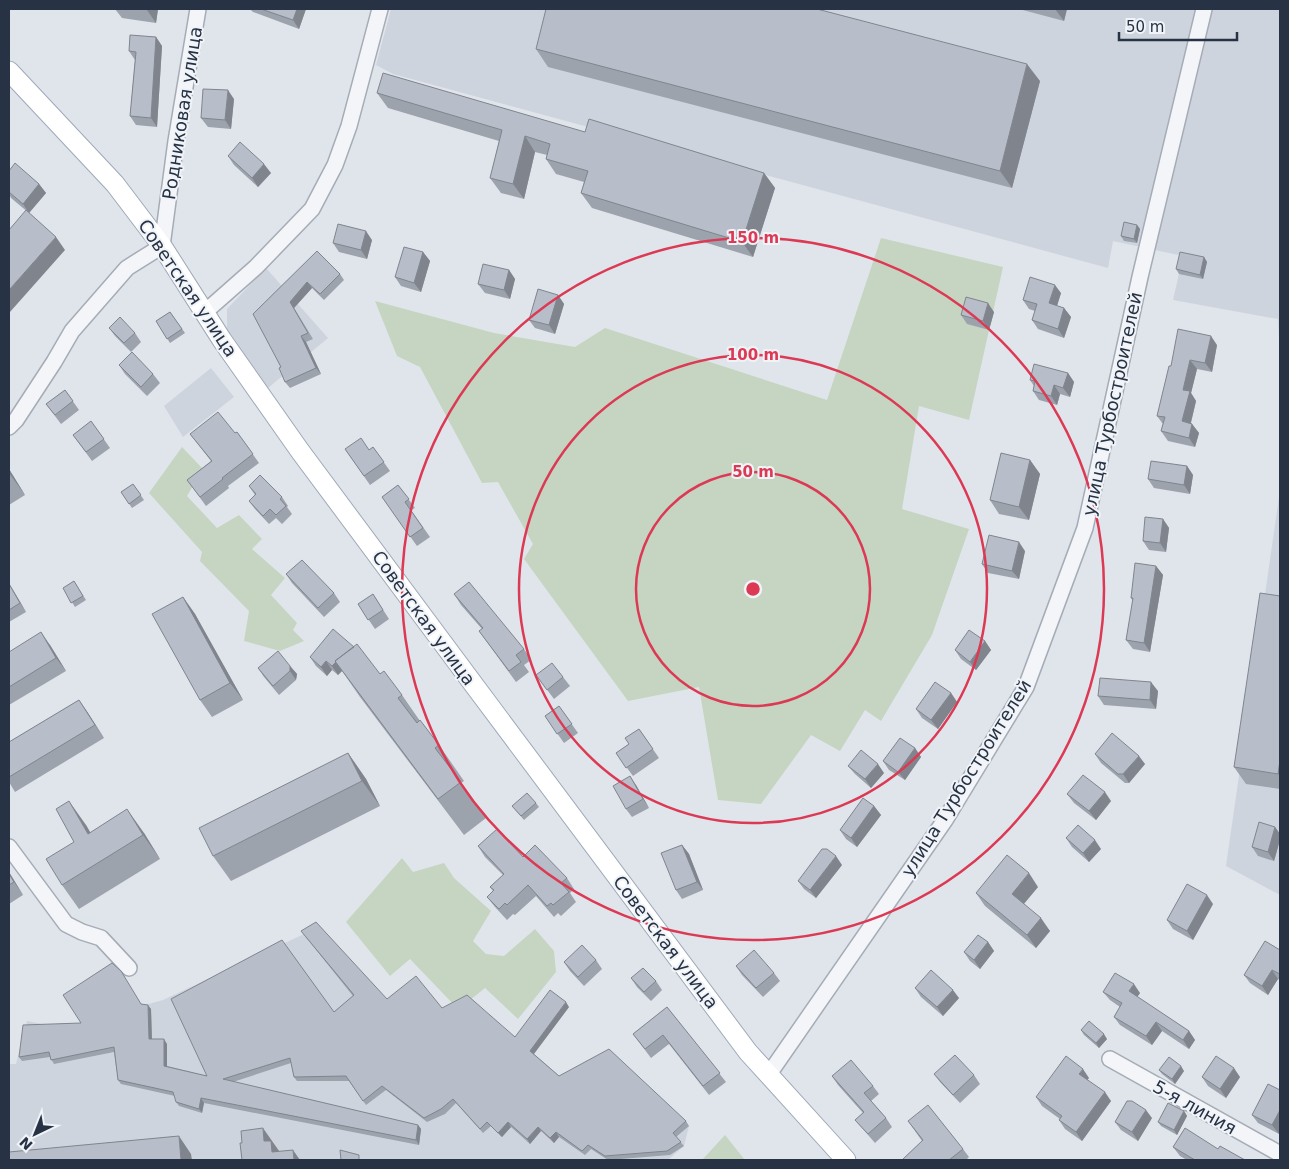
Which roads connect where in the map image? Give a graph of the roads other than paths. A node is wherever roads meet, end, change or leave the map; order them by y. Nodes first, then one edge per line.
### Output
1 (198, 9) edge
2 (380, 9) edge
3 (1204, 9) edge
4 (9, 71) edge
5 (162, 246) junction
6 (205, 312) junction
7 (9, 427) edge
8 (9, 847) edge
9 (129, 968) dead end
10 (1110, 1059) dead end
11 (769, 1074) junction
12 (1280, 1154) edge
13 (846, 1160) edge

1 - 5 street, Родниковая улица
2 - 6 street
3 - 11 street, улица Турбостроителей
4 - 5 main road, Советская улица
5 - 6 main road, Советская улица
5 - 7 street
6 - 11 main road, Советская улица
8 - 9 street
10 - 12 street, 5-я линия
11 - 13 main road, Советская улица

